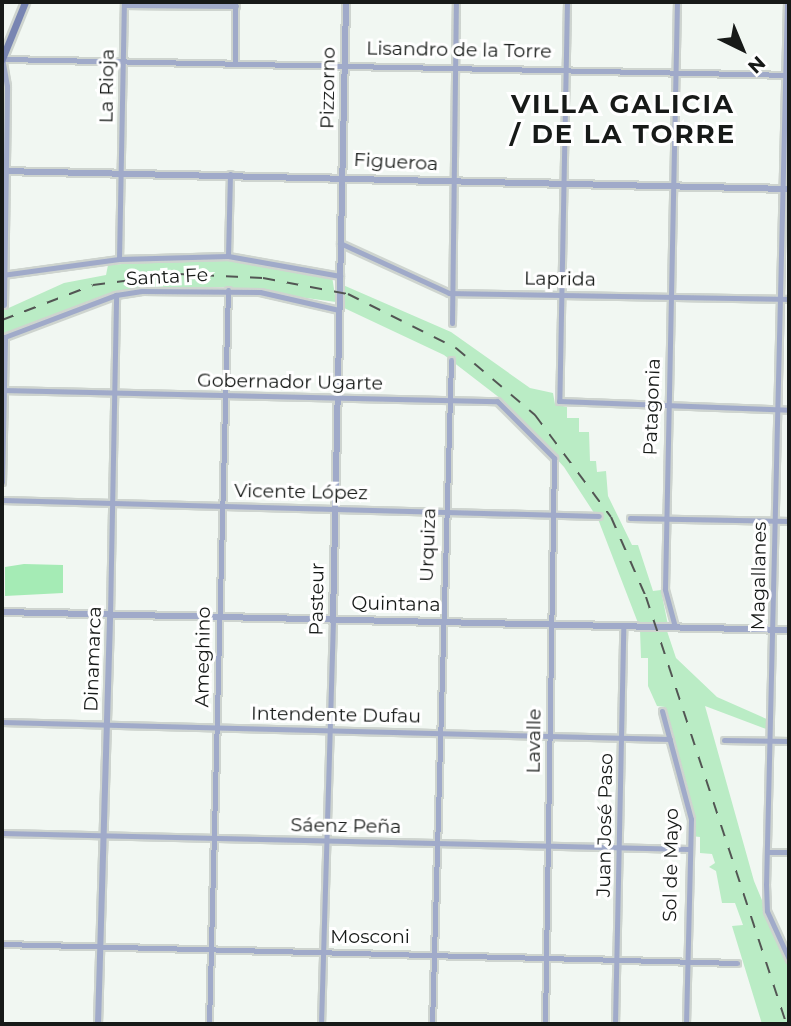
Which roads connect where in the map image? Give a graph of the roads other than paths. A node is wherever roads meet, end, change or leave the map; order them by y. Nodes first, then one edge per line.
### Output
1 (25, 2) edge
2 (346, 2) edge
3 (456, 2) edge
4 (567, 2) edge
5 (677, 2) edge
6 (787, 2) edge
7 (124, 3) edge
8 (235, 4) edge
9 (2, 59) edge
10 (124, 61) junction
11 (235, 64) junction
12 (344, 64) junction
13 (455, 68) junction
14 (566, 68) junction
15 (676, 73) junction
16 (788, 75) edge
17 (4, 171) edge
18 (121, 171) junction
19 (230, 174) junction
20 (342, 175) junction
21 (452, 180) junction
22 (561, 183) junction
23 (674, 186) junction
24 (787, 189) edge
25 (340, 243) junction
26 (228, 256) junction
27 (119, 259) junction
28 (3, 275) edge
29 (340, 276) junction
30 (228, 290) junction
31 (449, 293) junction
32 (117, 295) junction
33 (559, 295) junction
34 (672, 297) junction
35 (782, 299) junction
36 (789, 299) edge
37 (4, 305) dead end
38 (339, 310) junction
39 (452, 323) dead end
40 (4, 337) edge
41 (451, 360) dead end
42 (3, 390) edge
43 (115, 393) junction
44 (225, 397) junction
45 (339, 398) junction
46 (450, 401) junction
47 (667, 406) junction
48 (777, 410) junction
49 (789, 410) edge
50 (554, 458) joint
51 (2, 482) edge
52 (2, 500) edge
53 (111, 503) junction
54 (222, 506) junction
55 (334, 509) junction
56 (444, 510) junction
57 (555, 514) junction
58 (599, 516) dead end
59 (665, 517) junction
60 (630, 518) dead end
61 (776, 522) junction
62 (789, 522) edge
63 (2, 612) edge
64 (110, 615) junction
65 (220, 617) junction
66 (332, 619) junction
67 (441, 621) junction
68 (553, 624) junction
69 (623, 626) junction
70 (676, 627) junction
71 (774, 629) junction
72 (789, 630) edge
73 (662, 711) dead end
74 (2, 722) edge
75 (107, 726) junction
76 (217, 727) junction
77 (329, 731) junction
78 (441, 733) junction
79 (550, 734) junction
80 (622, 736) junction
81 (670, 738) junction
82 (724, 740) dead end
83 (771, 741) junction
84 (789, 741) edge
85 (2, 833) edge
86 (104, 836) junction
87 (214, 838) junction
88 (326, 841) junction
89 (436, 843) junction
90 (548, 846) junction
91 (622, 848) junction
92 (689, 849) junction
93 (768, 852) junction
94 (789, 852) edge
95 (2, 944) edge
96 (100, 947) junction
97 (210, 949) junction
98 (323, 953) junction
99 (434, 953) junction
100 (547, 958) junction
101 (617, 958) junction
102 (789, 959) edge
103 (685, 962) junction
104 (737, 963) dead end
105 (98, 1024) edge
106 (209, 1024) edge
107 (321, 1024) edge
108 (432, 1024) edge
109 (544, 1024) edge
110 (615, 1024) edge
111 (686, 1024) edge

1 - 9 main road
2 - 12 street, Pizzorno
3 - 13 street
4 - 14 street
5 - 15 street, Patagonia
6 - 16 street, Magallanes
7 - 8 street
7 - 10 street, La Rioja
8 - 11 street
9 - 10 street, Lisandro de la Torre
9 - 17 street
10 - 11 street, Lisandro de la Torre
10 - 18 street, La Rioja
11 - 12 street, Lisandro de la Torre
12 - 13 street, Lisandro de la Torre
12 - 20 street, Pizzorno
13 - 14 street, Lisandro de la Torre
13 - 21 street
14 - 15 street, Lisandro de la Torre
14 - 22 street
15 - 16 street, Lisandro de la Torre
15 - 23 street, Patagonia
16 - 24 street, Magallanes
17 - 18 street, Figueroa
17 - 28 street
18 - 19 street, Figueroa
18 - 27 street
19 - 20 street, Figueroa
19 - 26 street
20 - 21 street, Figueroa
20 - 25 street, Pasteur
21 - 22 street, Figueroa
21 - 31 street
22 - 23 street, Figueroa
22 - 33 street
23 - 24 street, Figueroa
23 - 34 street, Patagonia
24 - 35 street, Magallanes
25 - 29 street, Pasteur
25 - 31 street, Laprida
26 - 27 street
26 - 29 street
27 - 28 street
28 - 37 street
29 - 38 street, Pasteur
30 - 32 street, Santa Fe
30 - 38 street, Santa Fe
30 - 44 street, Ameghino
31 - 33 street, Laprida
31 - 39 street
32 - 40 street, Santa Fe
32 - 43 street, Dinamarca
33 - 34 street, Laprida
33 - 47 street
34 - 35 street, Laprida
34 - 47 street, Patagonia
35 - 36 street, Laprida
35 - 48 street, Magallanes
38 - 45 street, Pasteur
40 - 42 street
41 - 46 street, Urquiza
42 - 43 street, Gobernador Ugarte
42 - 51 street
43 - 44 street, Gobernador Ugarte
43 - 53 street, Dinamarca
44 - 45 street, Gobernador Ugarte
44 - 54 street, Ameghino
45 - 46 street, Gobernador Ugarte
45 - 55 street, Pasteur
46 - 50 street, Gobernador Ugarte
46 - 56 street, Urquiza
47 - 48 street
47 - 59 street, Patagonia
48 - 49 street
48 - 61 street, Magallanes
50 - 57 street, Lavalle
52 - 53 street, Vicente López
53 - 54 street, Vicente López
53 - 64 street, Dinamarca
54 - 55 street, Vicente López
54 - 65 street, Ameghino
55 - 56 street, Vicente López
55 - 66 street, Pasteur
56 - 57 street, Vicente López
56 - 67 street, Urquiza
57 - 58 street, Vicente López
57 - 68 street, Lavalle
59 - 60 street
59 - 61 street
59 - 70 street, Patagonia
61 - 62 street
61 - 71 street, Magallanes
63 - 64 street, Quintana
64 - 65 street, Quintana
64 - 75 street, Dinamarca
65 - 66 street, Quintana
65 - 76 street, Ameghino
66 - 67 street, Quintana
66 - 77 street, Pasteur
67 - 68 street, Quintana
67 - 78 street, Urquiza
68 - 69 street, Quintana
68 - 79 street, Lavalle
69 - 70 street, Quintana
69 - 80 street, Juan José Paso
70 - 71 street, Quintana
71 - 72 street, Quintana
71 - 83 street, Magallanes
73 - 81 street, Sol de Mayo
74 - 75 street, Intendente Dufau
75 - 76 street, Intendente Dufau
75 - 86 street, Dinamarca
76 - 77 street, Intendente Dufau
76 - 87 street, Ameghino
77 - 78 street, Intendente Dufau
77 - 88 street, Pasteur
78 - 79 street, Intendente Dufau
78 - 89 street, Urquiza
79 - 80 street, Intendente Dufau
79 - 90 street, Lavalle
80 - 81 street, Intendente Dufau
80 - 91 street, Juan José Paso
81 - 92 street, Sol de Mayo
82 - 83 street
83 - 84 street
83 - 93 street, Magallanes
85 - 86 street, Sáenz Peña
86 - 87 street, Sáenz Peña
86 - 96 street, Dinamarca
87 - 88 street, Sáenz Peña
87 - 97 street, Ameghino
88 - 89 street, Sáenz Peña
88 - 98 street, Pasteur
89 - 90 street, Sáenz Peña
89 - 99 street, Urquiza
90 - 91 street, Sáenz Peña
90 - 100 street, Lavalle
91 - 92 street, Sáenz Peña
91 - 101 street, Juan José Paso
92 - 103 street, Sol de Mayo
93 - 94 street
93 - 102 street, Magallanes
95 - 96 street, Mosconi
96 - 97 street, Mosconi
96 - 105 street, Dinamarca
97 - 98 street, Mosconi
97 - 106 street, Ameghino
98 - 99 street, Mosconi
98 - 107 street, Pasteur
99 - 100 street, Mosconi
99 - 108 street, Urquiza
100 - 101 street, Mosconi
100 - 109 street, Lavalle
101 - 103 street, Mosconi
101 - 110 street, Juan José Paso
103 - 104 street, Mosconi
103 - 111 street, Sol de Mayo

